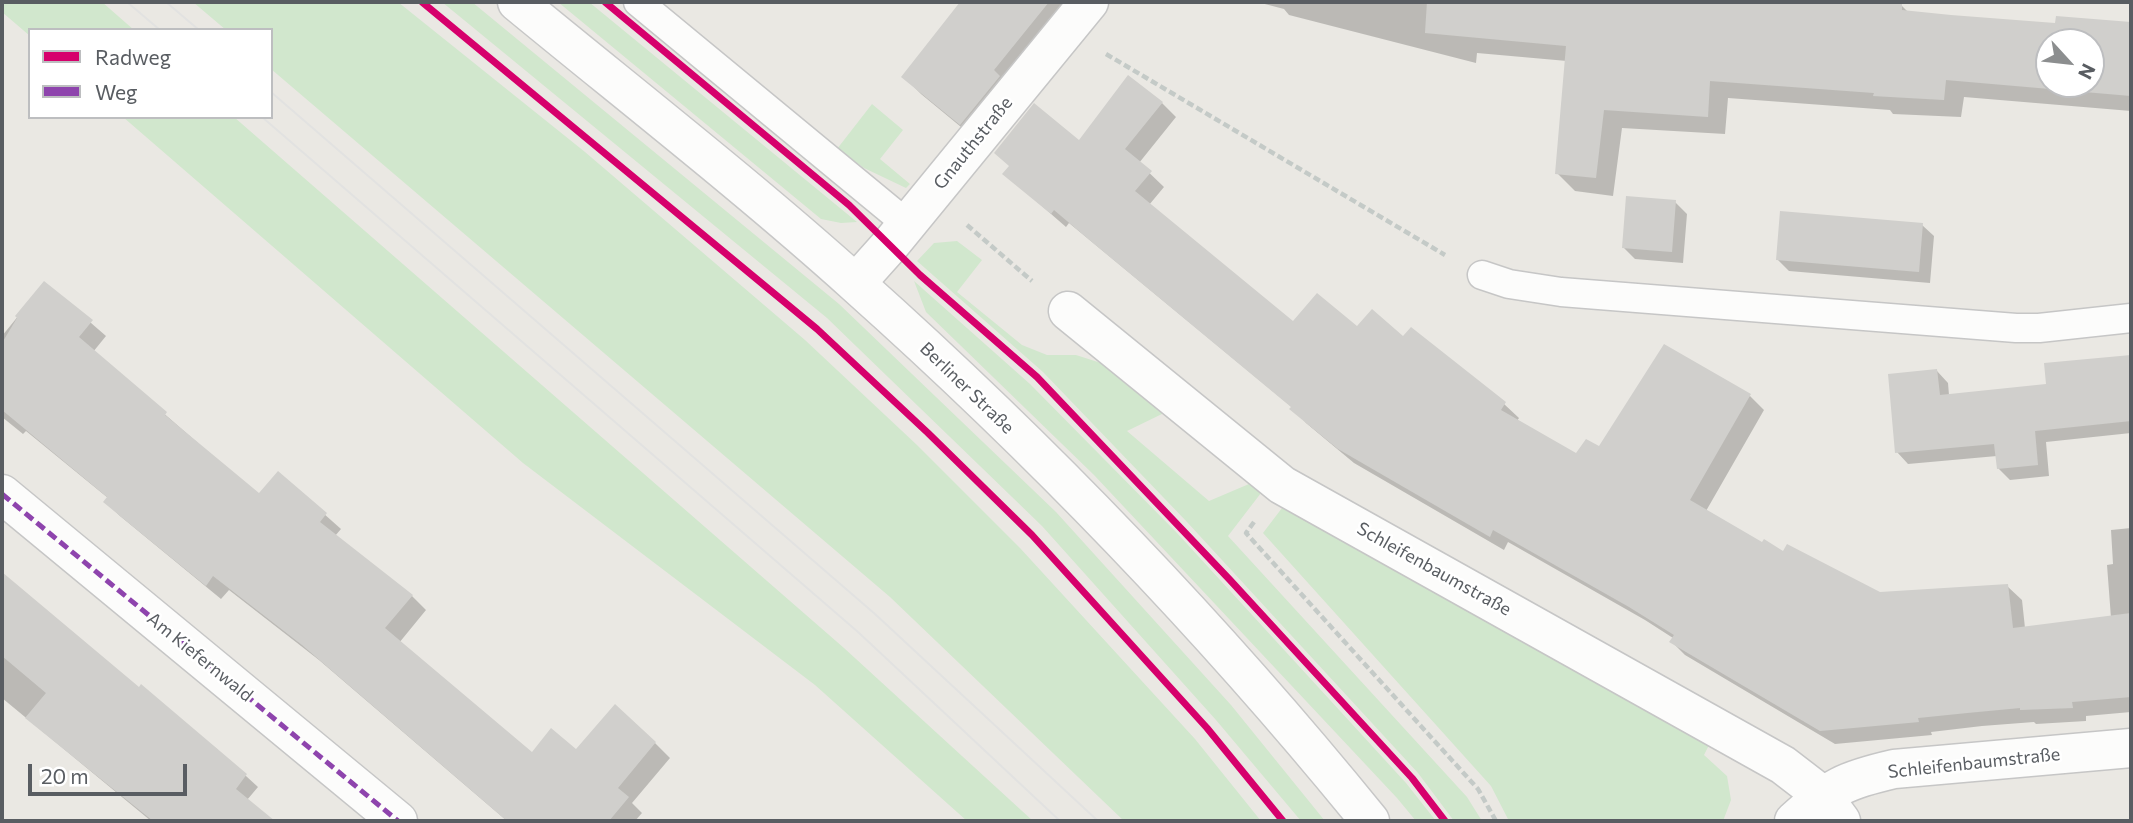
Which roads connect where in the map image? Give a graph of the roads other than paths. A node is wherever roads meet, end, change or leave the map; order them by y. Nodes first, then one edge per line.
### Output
1 (517, 2) edge
2 (638, 2) edge
3 (1078, 16) edge
4 (907, 225) junction
5 (1482, 275) road end
6 (856, 284) junction
7 (1068, 311) road end
8 (2131, 318) edge
9 (2, 494) edge
10 (2131, 748) edge
11 (1832, 808) edge
12 (398, 821) edge
13 (1370, 821) edge
14 (1794, 821) edge

1 - 6 street, Berliner Straße
2 - 4 lane
3 - 4 street, Gnauthstraße
4 - 6 street, Gnauthstraße
5 - 8 lane
6 - 13 street, Berliner Straße
7 - 11 street, Schleifenbaumstraße
9 - 12 street, Am Kiefernwald
10 - 11 street, Schleifenbaumstraße
11 - 14 street, Schleifenbaumstraße

